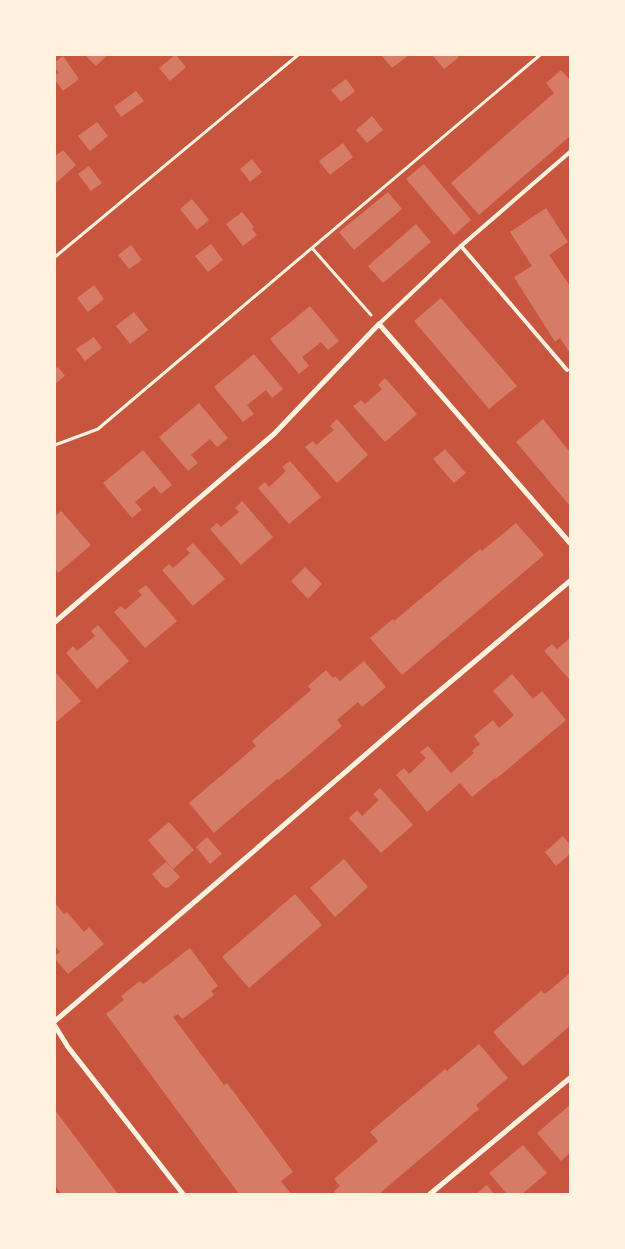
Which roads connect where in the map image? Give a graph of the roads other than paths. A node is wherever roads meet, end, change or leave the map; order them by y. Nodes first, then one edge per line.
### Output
1 (570, 152) edge
2 (461, 246) junction
3 (379, 324) junction
4 (567, 370) dead end
5 (570, 543) edge
6 (570, 581) edge
7 (55, 622) edge
8 (55, 1020) edge
9 (55, 1026) edge
10 (570, 1078) edge
11 (182, 1194) edge
12 (430, 1194) edge

1 - 2 lane
2 - 3 lane
2 - 4 lane
3 - 5 street
3 - 7 street
6 - 8 street
9 - 11 street
10 - 12 street

